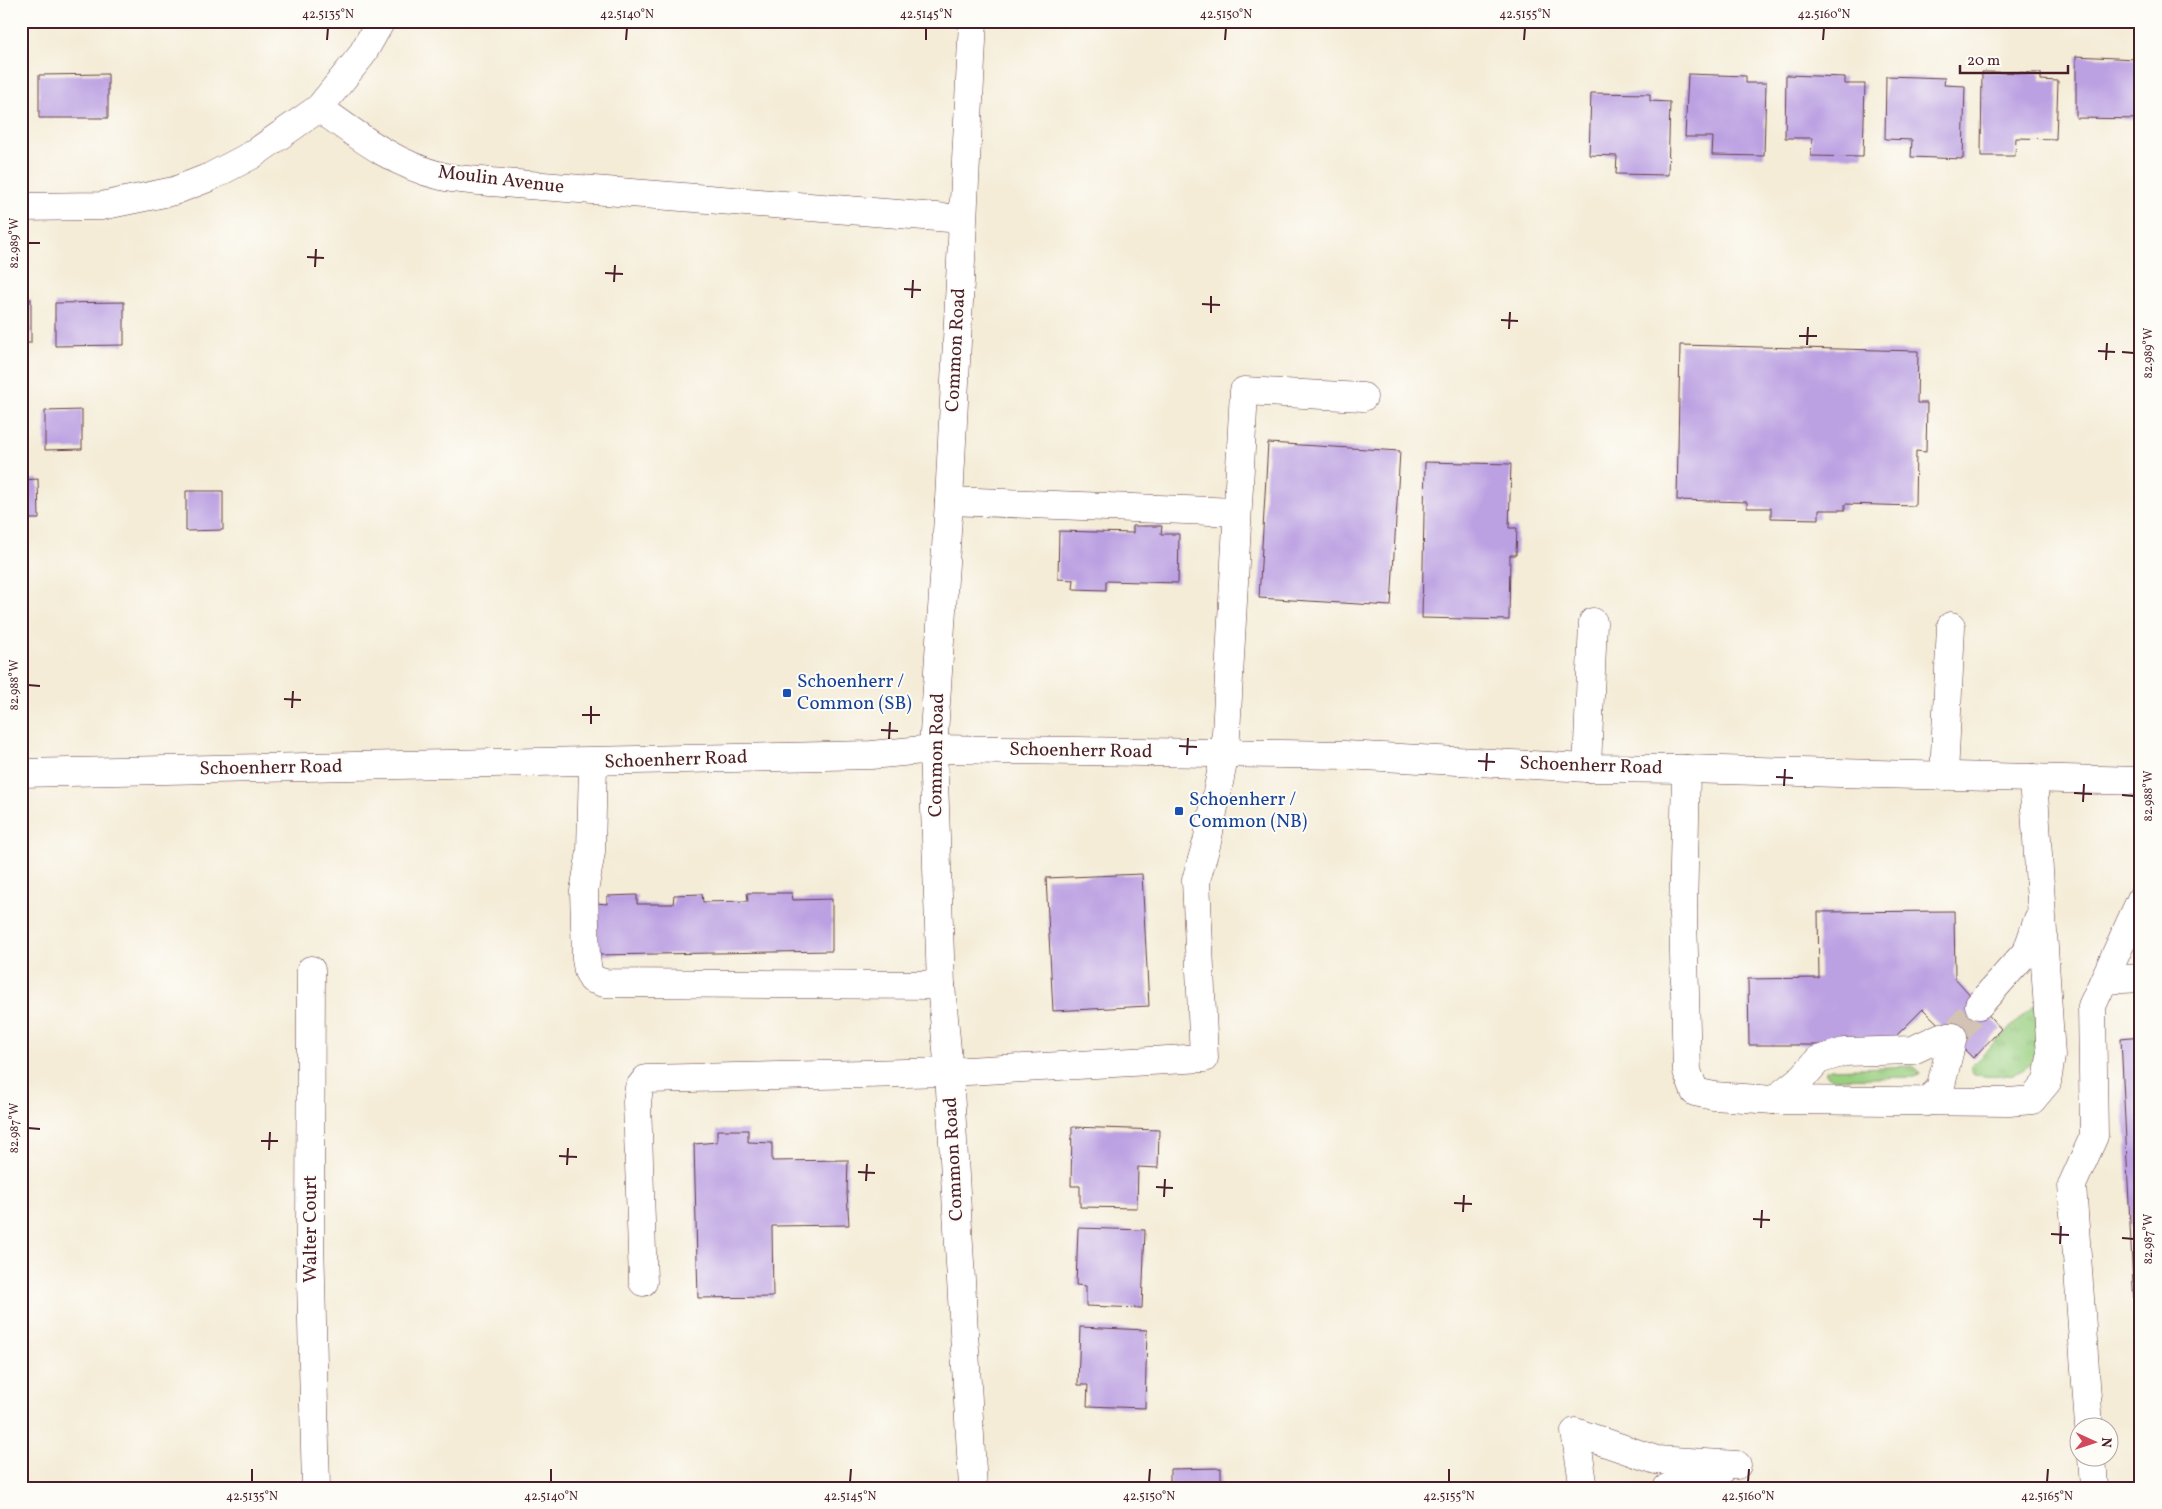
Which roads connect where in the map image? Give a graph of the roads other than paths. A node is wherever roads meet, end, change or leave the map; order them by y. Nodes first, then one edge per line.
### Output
1 (381, 21) edge
2 (973, 21) edge
3 (319, 108) junction
4 (21, 207) edge
5 (962, 219) junction
6 (1363, 397) dead end
7 (949, 501) junction
8 (1237, 512) junction
9 (1593, 622) dead end
10 (1951, 626) dead end
11 (933, 749) junction
12 (1225, 753) junction
13 (593, 762) junction
14 (1587, 768) junction
15 (1686, 769) junction
16 (21, 773) edge
17 (1944, 776) junction
18 (2033, 778) junction
19 (2141, 781) edge
20 (2141, 899) edge
21 (2042, 906) junction
22 (311, 970) dead end
23 (2141, 978) edge
24 (2104, 980) junction
25 (941, 985) junction
26 (1979, 1005) tunnel mouth
27 (949, 1072) junction
28 (1774, 1100) junction
29 (1926, 1102) junction
30 (643, 1282) dead end
31 (2088, 1416) edge
32 (2093, 1466) edge
33 (316, 1488) edge
34 (973, 1488) edge
35 (1584, 1488) edge
36 (1667, 1488) edge
37 (2094, 1488) edge

1 - 3 street
2 - 5 street, Common Road
3 - 4 street
3 - 5 street, Moulin Avenue
5 - 7 street, Common Road
6 - 8 street
7 - 8 street
7 - 11 street, Common Road
8 - 12 street
9 - 14 street
10 - 17 street
11 - 12 street, Schoenherr Road
11 - 13 street, Schoenherr Road
11 - 25 street, Common Road
12 - 14 street, Schoenherr Road
12 - 27 street
13 - 16 street, Schoenherr Road
13 - 25 street
14 - 15 street, Schoenherr Road
15 - 17 street, Schoenherr Road
15 - 28 street
17 - 18 street, Schoenherr Road
18 - 19 street, Schoenherr Road
18 - 21 street
20 - 24 street
21 - 26 street
21 - 29 street
22 - 33 street, Walter Court
23 - 24 street
24 - 31 street
25 - 27 street, Common Road
27 - 30 street
27 - 34 street, Common Road
28 - 29 street
28 - 29 street
32 - 37 street
35 - 36 street

